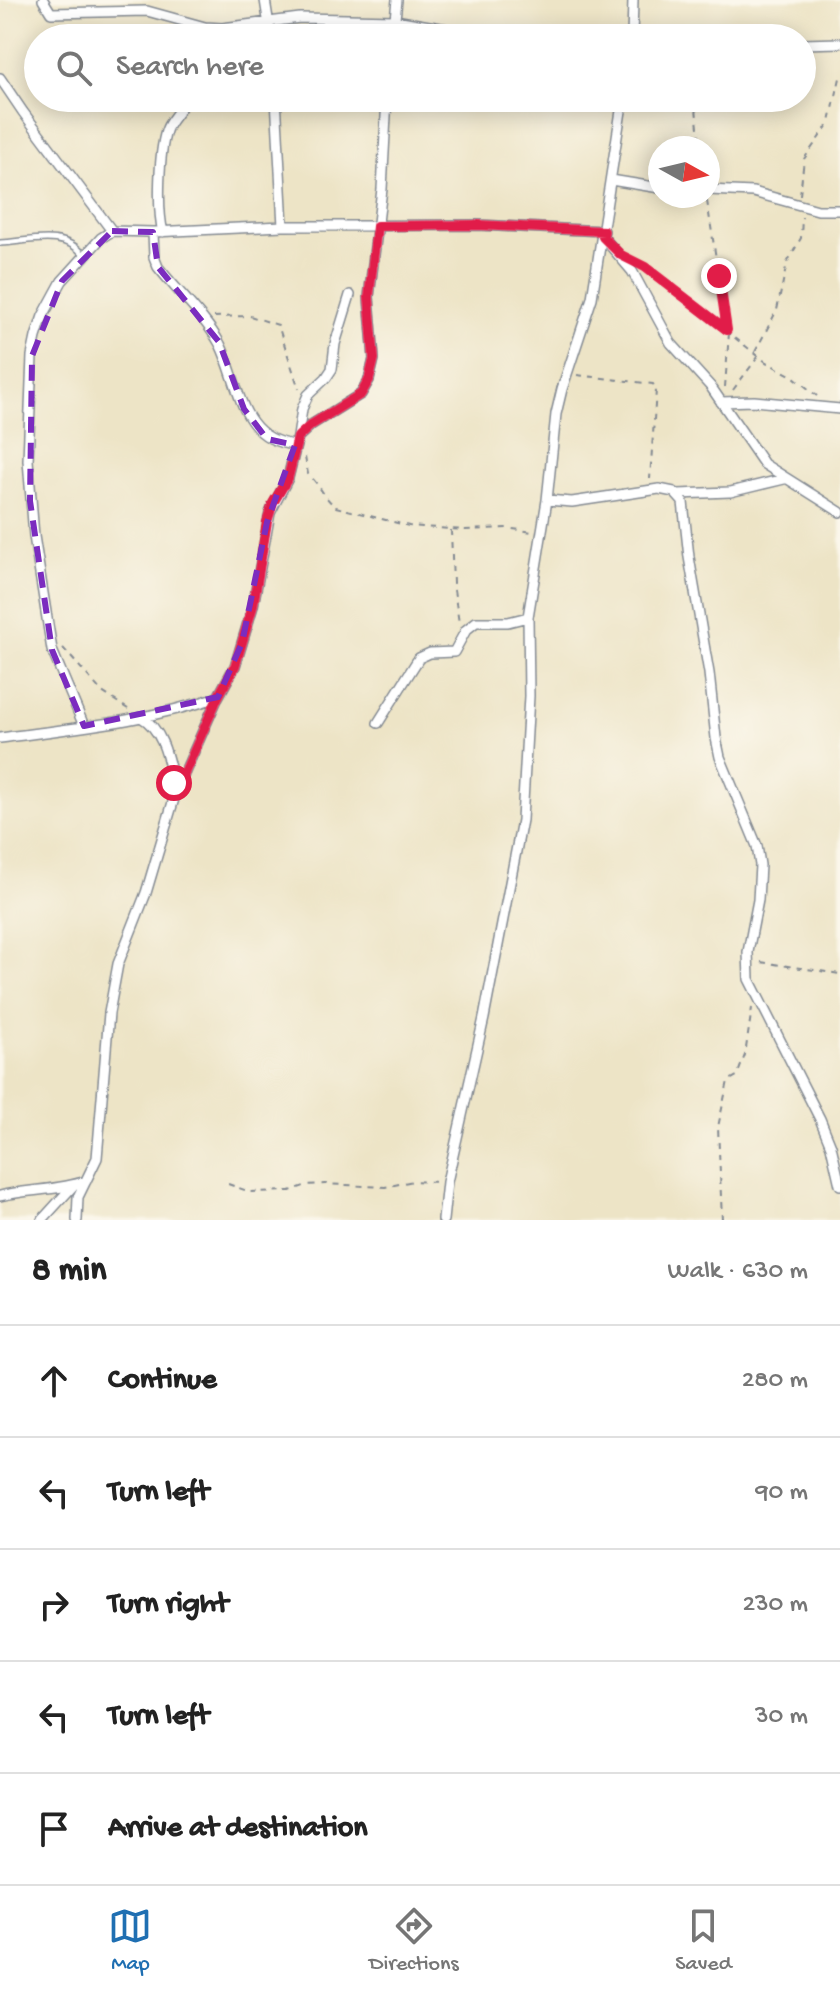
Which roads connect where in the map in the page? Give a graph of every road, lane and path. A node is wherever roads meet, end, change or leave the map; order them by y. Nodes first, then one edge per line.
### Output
1 (43, 0) edge
2 (265, 0) edge
3 (397, 0) edge
4 (633, 0) edge
5 (395, 20) junction
6 (269, 21) junction
7 (190, 23) joint
8 (196, 24) edge
9 (249, 24) edge
10 (269, 24) edge
11 (395, 24) edge
12 (418, 24) edge
13 (632, 24) edge
14 (840, 43) edge
15 (816, 44) edge
16 (0, 78) edge
17 (840, 78) edge
18 (177, 112) edge
19 (277, 112) edge
20 (386, 112) edge
21 (621, 112) edge
22 (696, 112) edge
23 (699, 136) edge
24 (611, 180) junction
25 (648, 186) edge
26 (720, 190) edge
27 (800, 203) junction
28 (708, 208) edge
29 (840, 210) edge
30 (283, 226) junction
31 (377, 226) junction
32 (112, 231) junction
33 (158, 232) junction
34 (603, 234) junction
35 (0, 243) edge
36 (84, 255) junction
37 (621, 255) junction
38 (350, 295) dead end
39 (201, 319) junction
40 (728, 331) junction
41 (755, 352) junction
42 (758, 356) junction
43 (566, 374) junction
44 (721, 402) junction
45 (828, 407) junction
46 (302, 409) junction
47 (840, 409) edge
48 (297, 441) junction
49 (784, 479) junction
50 (659, 489) junction
51 (678, 494) junction
52 (547, 500) junction
53 (840, 512) edge
54 (451, 529) junction
55 (541, 535) junction
56 (528, 617) junction
57 (463, 636) junction
58 (63, 648) dead end
59 (218, 697) junction
60 (141, 717) junction
61 (378, 723) dead end
62 (84, 726) junction
63 (0, 738) edge
64 (176, 792) junction
65 (748, 960) junction
66 (840, 974) edge
67 (756, 991) junction
68 (86, 1181) junction
69 (447, 1182) junction
70 (228, 1184) dead end
71 (840, 1185) edge
72 (73, 1186) junction
73 (0, 1196) edge
74 (42, 1220) edge
75 (77, 1220) edge
76 (443, 1220) edge
77 (722, 1220) edge

1 - 7 street
2 - 6 street
3 - 5 street
4 - 13 street
5 - 6 street
5 - 11 street
5 - 12 street
6 - 9 street
6 - 10 street
7 - 8 street
14 - 15 street
16 - 32 street
17 - 27 path
18 - 33 street
19 - 30 street
20 - 31 street
21 - 24 street
22 - 23 path
24 - 25 street
24 - 34 street
26 - 27 street
27 - 29 street
27 - 41 path
28 - 40 path
30 - 31 street
30 - 33 street
31 - 34 street
31 - 48 street
32 - 33 street
32 - 36 street
33 - 39 street
34 - 37 street
34 - 43 street
35 - 36 lane
36 - 62 street
37 - 40 path
37 - 44 street
38 - 46 street
39 - 46 path
39 - 48 street
40 - 41 path
40 - 42 path
41 - 42 path
42 - 45 path
43 - 50 path
43 - 52 street
44 - 45 street
44 - 49 street
45 - 47 street
46 - 48 street
48 - 54 path
48 - 59 street
49 - 51 street
49 - 53 street
50 - 51 street
50 - 52 street
51 - 65 street
52 - 55 street
54 - 55 path
54 - 57 path
55 - 56 street
56 - 57 street
56 - 69 street
57 - 61 street
58 - 60 path
59 - 60 street
59 - 64 street
60 - 62 street
60 - 64 street
62 - 63 street
64 - 68 street
65 - 66 path
65 - 67 street
67 - 71 street
67 - 77 path
68 - 72 street
68 - 75 street
69 - 70 path
69 - 76 street
72 - 73 street
72 - 74 street

